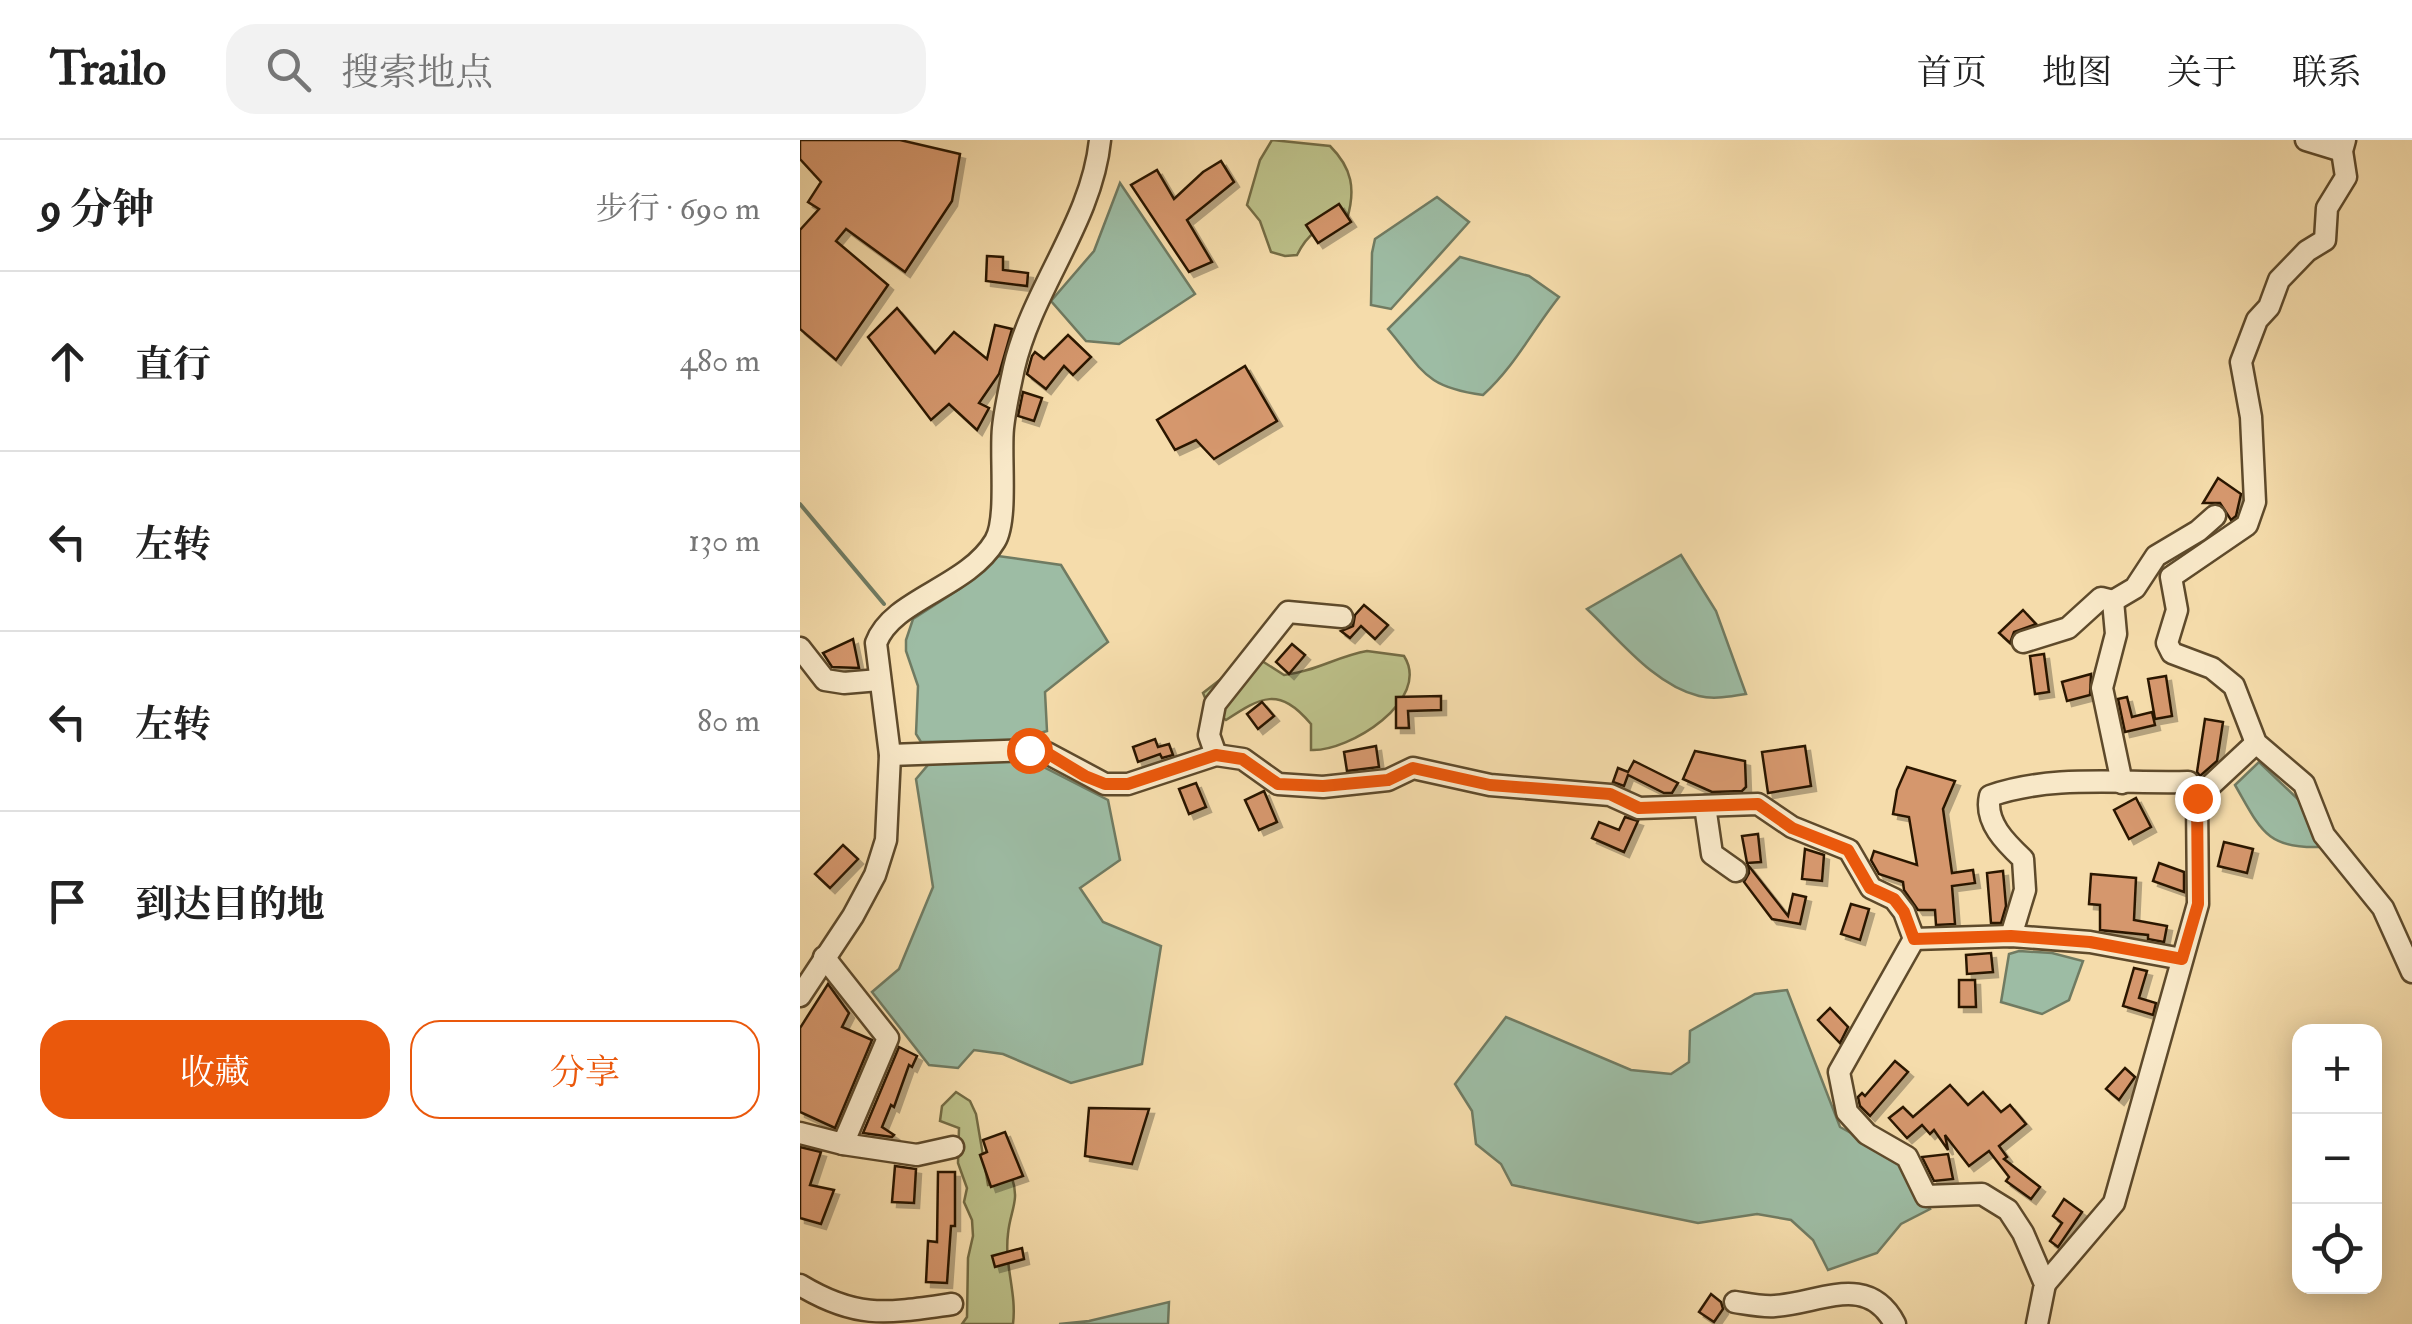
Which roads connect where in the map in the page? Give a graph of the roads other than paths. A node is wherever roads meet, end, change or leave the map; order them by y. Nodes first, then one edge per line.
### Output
1 (1100, 140) edge
2 (2306, 140) edge
3 (2343, 146) edge
4 (2214, 516) dead end
5 (2112, 601) junction
6 (1342, 617) dead end
7 (2023, 642) dead end
8 (800, 648) edge
9 (879, 680) junction
10 (2256, 744) junction
11 (890, 754) junction
12 (1216, 755) junction
13 (2122, 783) junction
14 (2197, 798) junction
15 (1705, 806) junction
16 (1736, 871) dead end
17 (2011, 936) junction
18 (1914, 939) junction
19 (824, 957) junction
20 (2182, 959) junction
21 (2412, 972) edge
22 (800, 996) edge
23 (800, 1133) edge
24 (843, 1144) junction
25 (954, 1147) dead end
26 (800, 1284) edge
27 (2044, 1284) junction
28 (1735, 1302) dead end
29 (952, 1304) dead end
30 (1895, 1324) edge
31 (2037, 1324) edge

1 - 9 street
2 - 3 street
3 - 10 street
4 - 5 street
5 - 7 street
5 - 13 street
6 - 12 street
8 - 9 street
9 - 11 street
10 - 14 street
10 - 21 street
11 - 12 street
11 - 19 street
12 - 15 street
13 - 14 street
13 - 17 street
14 - 20 street
15 - 16 street
15 - 18 street
17 - 18 street
17 - 20 street
18 - 27 street
19 - 22 street
19 - 24 street
20 - 27 street
23 - 24 street
24 - 25 street
26 - 29 street
27 - 31 street
28 - 30 street

